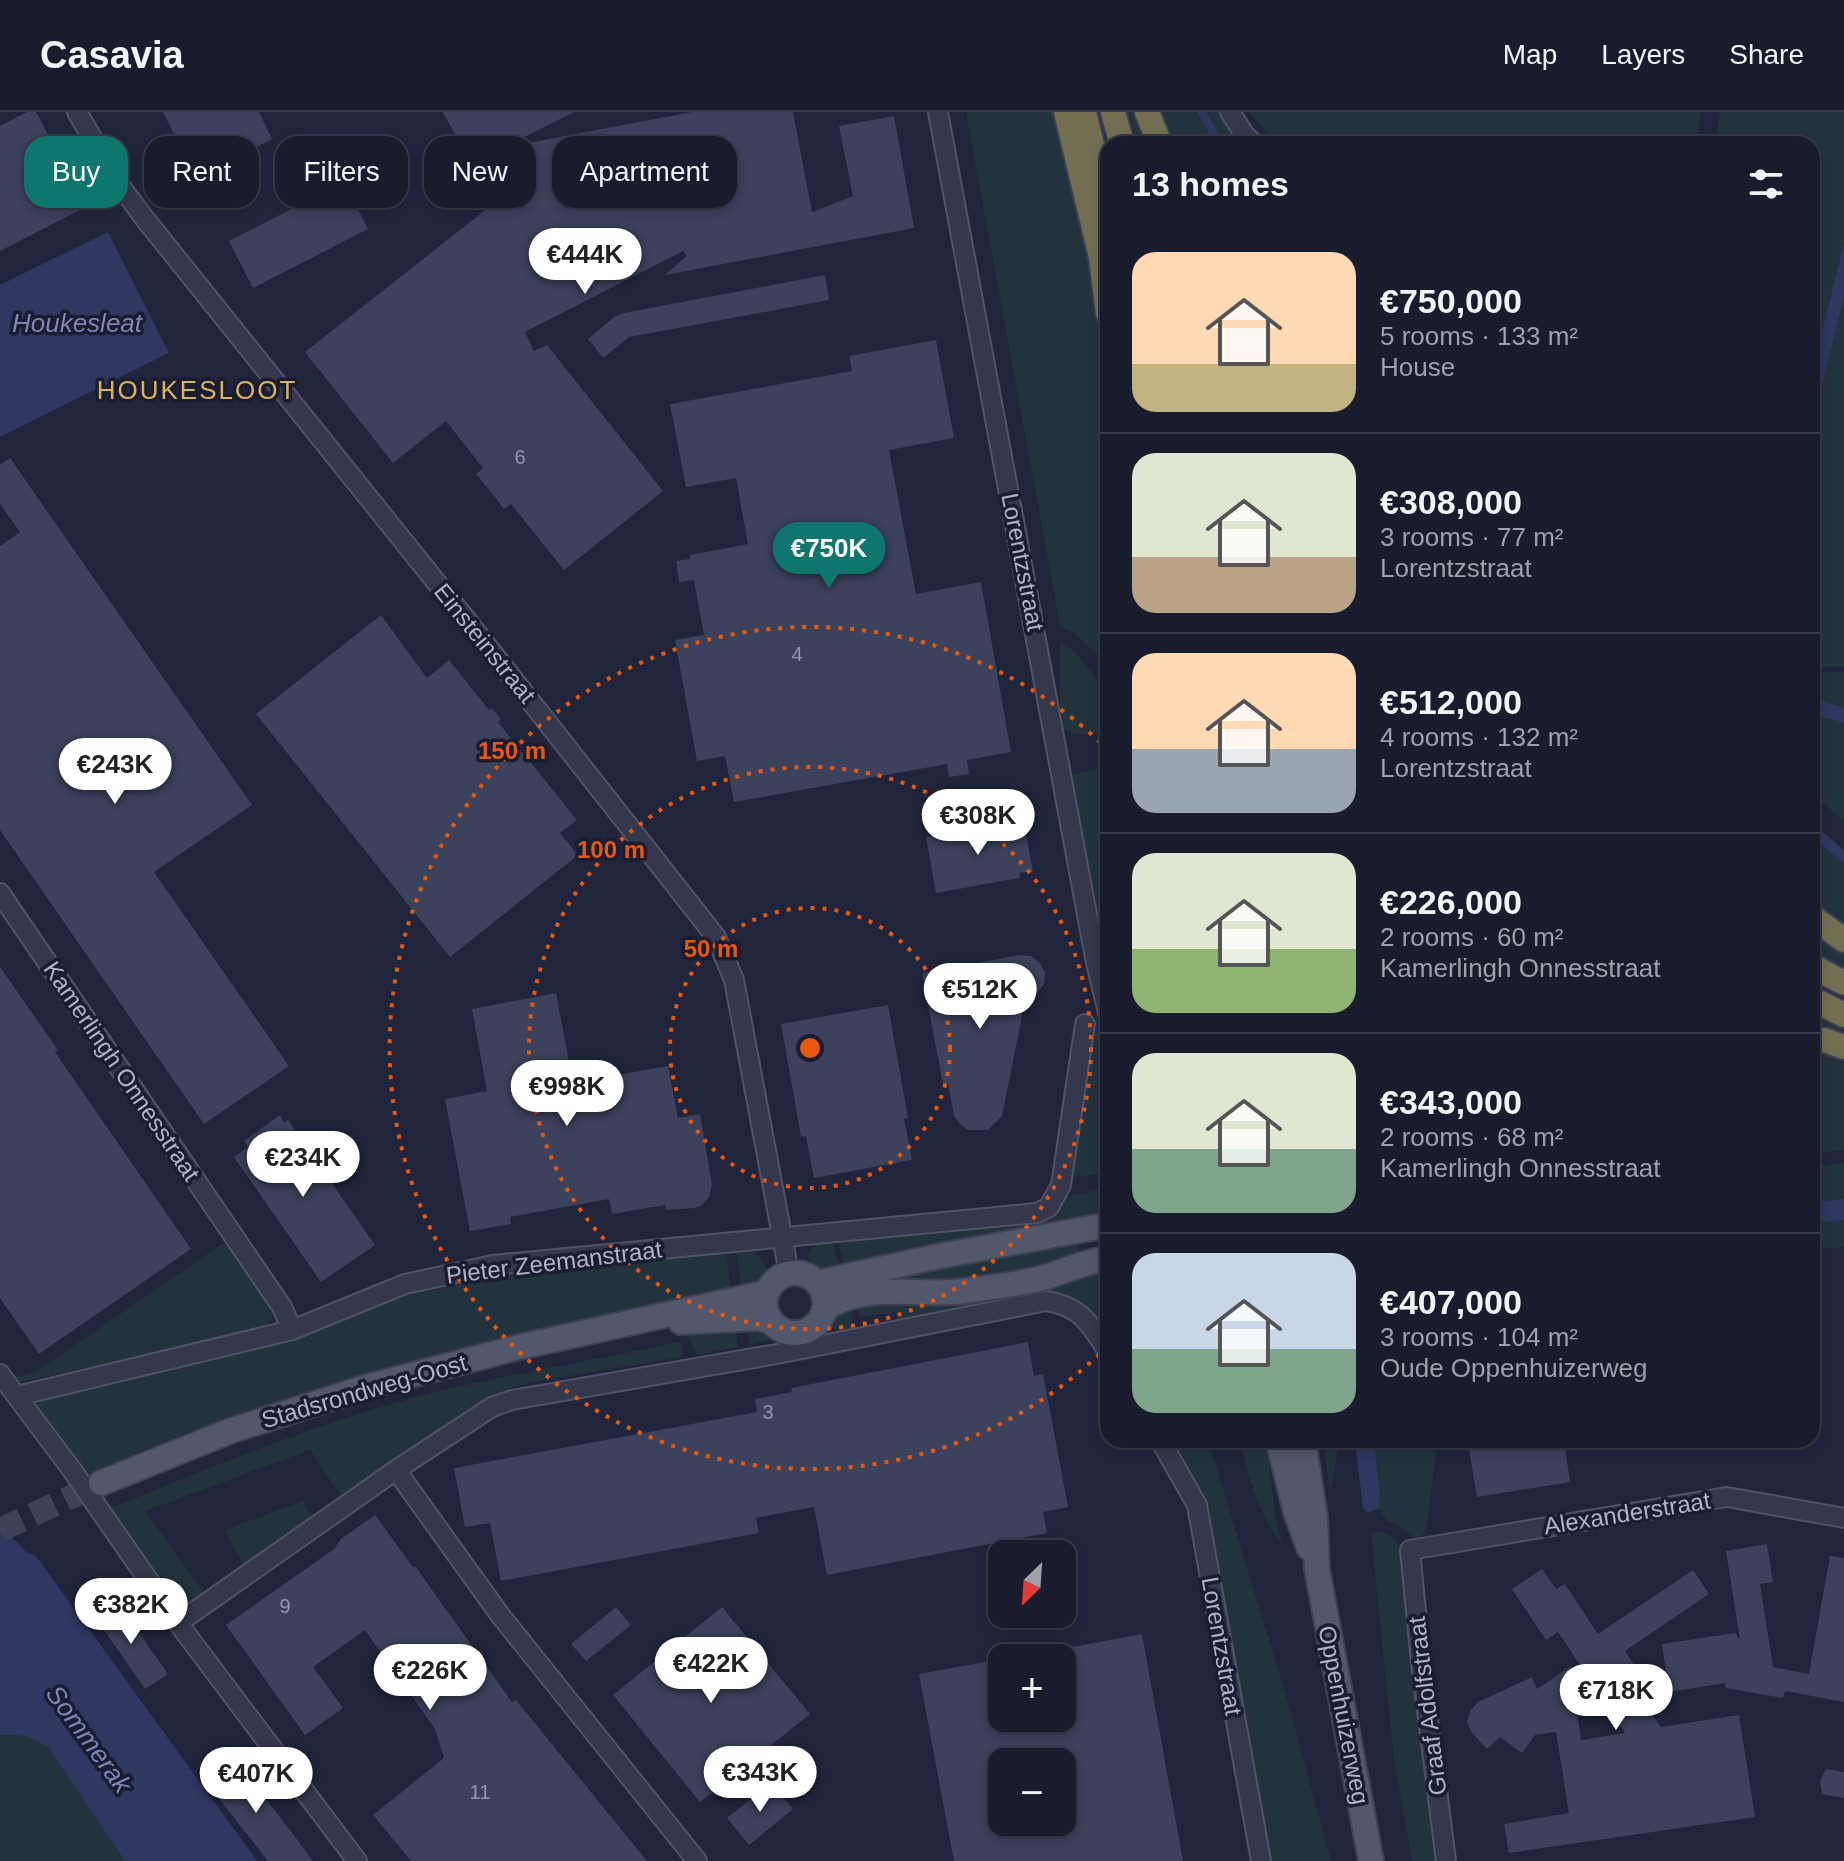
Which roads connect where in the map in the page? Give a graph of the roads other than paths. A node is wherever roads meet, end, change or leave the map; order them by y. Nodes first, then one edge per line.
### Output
1 (77, 112) edge
2 (938, 112) edge
3 (1066, 112) edge
4 (1084, 112) edge
5 (1113, 112) edge
6 (1147, 112) edge
7 (1230, 112) edge
8 (1120, 136) edge
9 (1157, 136) edge
10 (1246, 136) edge
11 (1100, 169) edge
12 (1100, 253) edge
13 (0, 893) edge
14 (1820, 923) edge
15 (1844, 940) edge
16 (1820, 970) edge
17 (1100, 980) edge
18 (1844, 983) edge
19 (1820, 1003) edge
20 (1844, 1015) edge
21 (1085, 1024) dead end
22 (1820, 1040) edge
23 (1844, 1047) edge
24 (1100, 1226) edge
25 (783, 1237) junction
26 (1100, 1260) edge
27 (1100, 1271) edge
28 (789, 1273) junction
29 (1053, 1275) junction
30 (817, 1283) junction
31 (766, 1293) junction
32 (824, 1309) junction
33 (772, 1322) junction
34 (634, 1324) junction
35 (292, 1330) junction
36 (1100, 1340) edge
37 (0, 1374) edge
38 (17, 1396) junction
39 (1165, 1448) edge
40 (1280, 1448) edge
41 (1304, 1448) edge
42 (396, 1470) junction
43 (101, 1483) tunnel mouth
44 (1844, 1518) edge
45 (1410, 1550) joint
46 (1317, 1569) junction
47 (178, 1623) junction
48 (357, 1861) edge
49 (697, 1861) edge
50 (1261, 1861) edge
51 (1371, 1861) edge
52 (1446, 1861) edge

1 - 25 street, Einsteinstraat
2 - 17 street, Lorentzstraat
3 - 12 highway
4 - 11 highway
5 - 8 highway
6 - 9 highway
7 - 10 street
13 - 35 street, Kamerlingh Onnesstraat
14 - 15 highway
16 - 18 highway
19 - 20 highway
21 - 25 street, Pieter Zeemanstraat
22 - 23 highway
24 - 30 main road
25 - 28 street, Einsteinstraat
25 - 35 street, Pieter Zeemanstraat
26 - 29 main road
27 - 29 main road
28 - 30 main road
28 - 31 main road
29 - 32 main road
30 - 32 main road
31 - 33 main road
31 - 34 main road, Stadsrondweg-Oost
32 - 33 main road
33 - 34 main road, Stadsrondweg-Oost
34 - 43 main road, Stadsrondweg-Oost
35 - 38 street, Pieter Zeemanstraat
36 - 42 street
37 - 38 street
38 - 47 street
39 - 50 street, Lorentzstraat
40 - 46 main road, Oppenhuizerweg
41 - 46 main road, Oppenhuizerweg
42 - 47 street
42 - 49 street
44 - 45 street, Alexanderstraat
45 - 52 street, Graaf Adolfstraat
46 - 51 main road, Oppenhuizerweg
47 - 48 street

